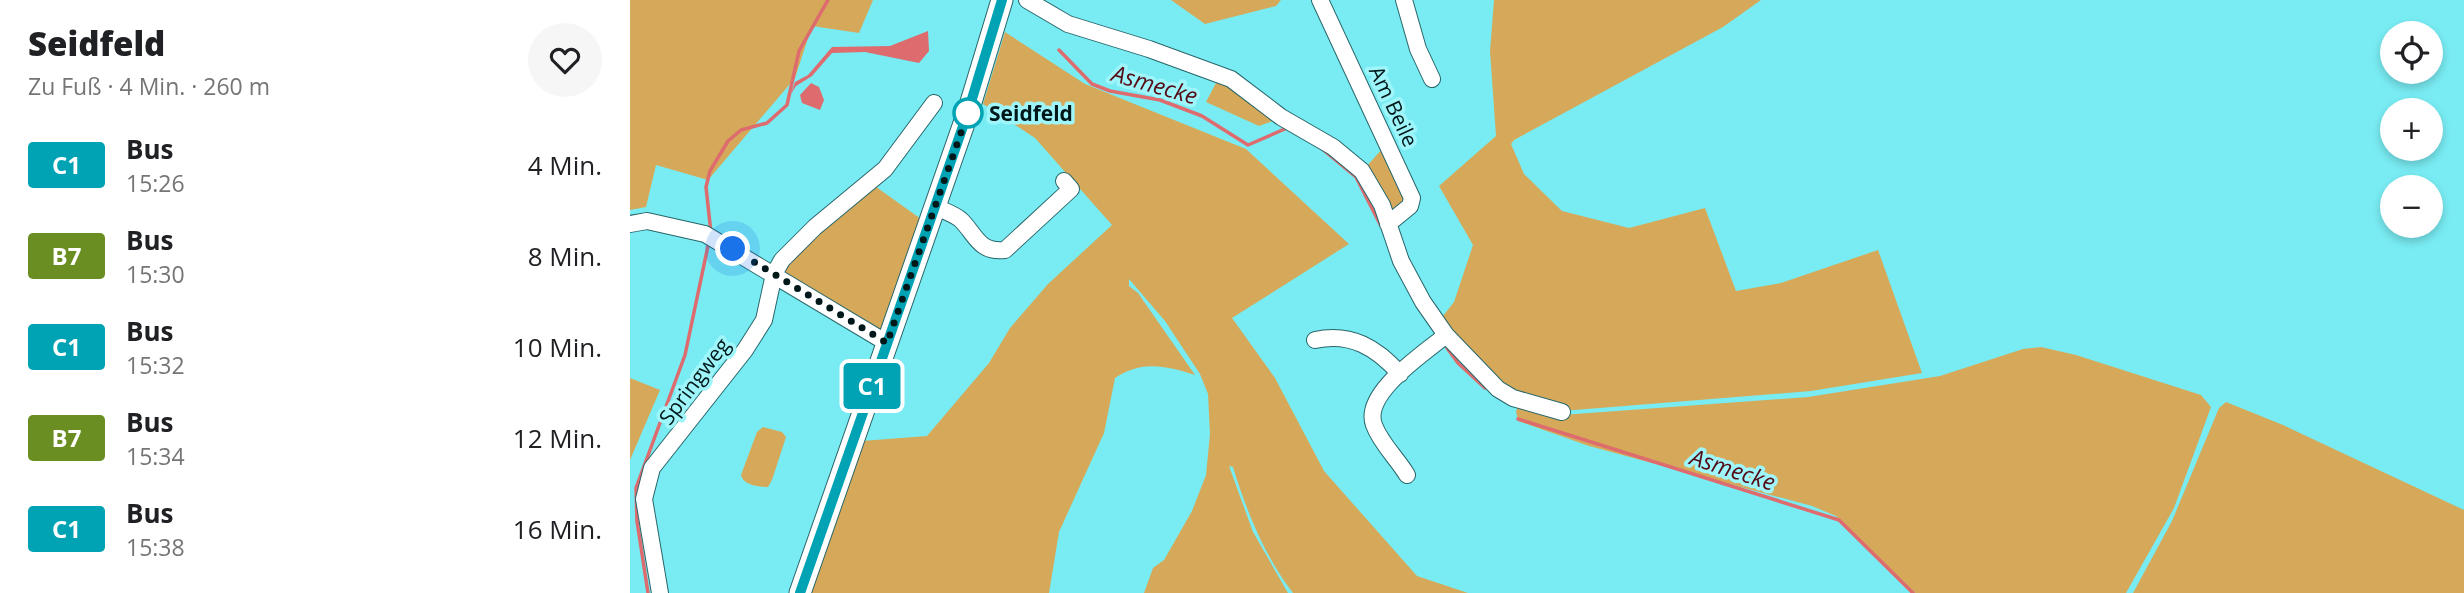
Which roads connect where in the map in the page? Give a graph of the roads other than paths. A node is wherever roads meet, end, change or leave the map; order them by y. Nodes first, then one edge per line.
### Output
1 (1002, 0) edge
2 (1027, 0) edge
3 (1320, 0) edge
4 (1404, 0) edge
5 (1432, 79) dead end
6 (934, 103) dead end
7 (1063, 181) dead end
8 (936, 207) junction
9 (630, 224) edge
10 (1388, 224) junction
11 (774, 274) junction
12 (1446, 335) junction
13 (1315, 340) dead end
14 (887, 343) junction
15 (1400, 374) junction
16 (1562, 412) dead end
17 (1407, 475) dead end
18 (660, 593) edge
19 (800, 593) edge

1 - 8 main road
2 - 10 street
3 - 10 street, Am Beile
4 - 5 street
6 - 11 street
7 - 8 street
8 - 14 main road
9 - 11 street
10 - 12 street
11 - 14 street
11 - 18 street, Springweg
12 - 15 street
12 - 16 street
13 - 15 street
14 - 19 main road
15 - 17 street

